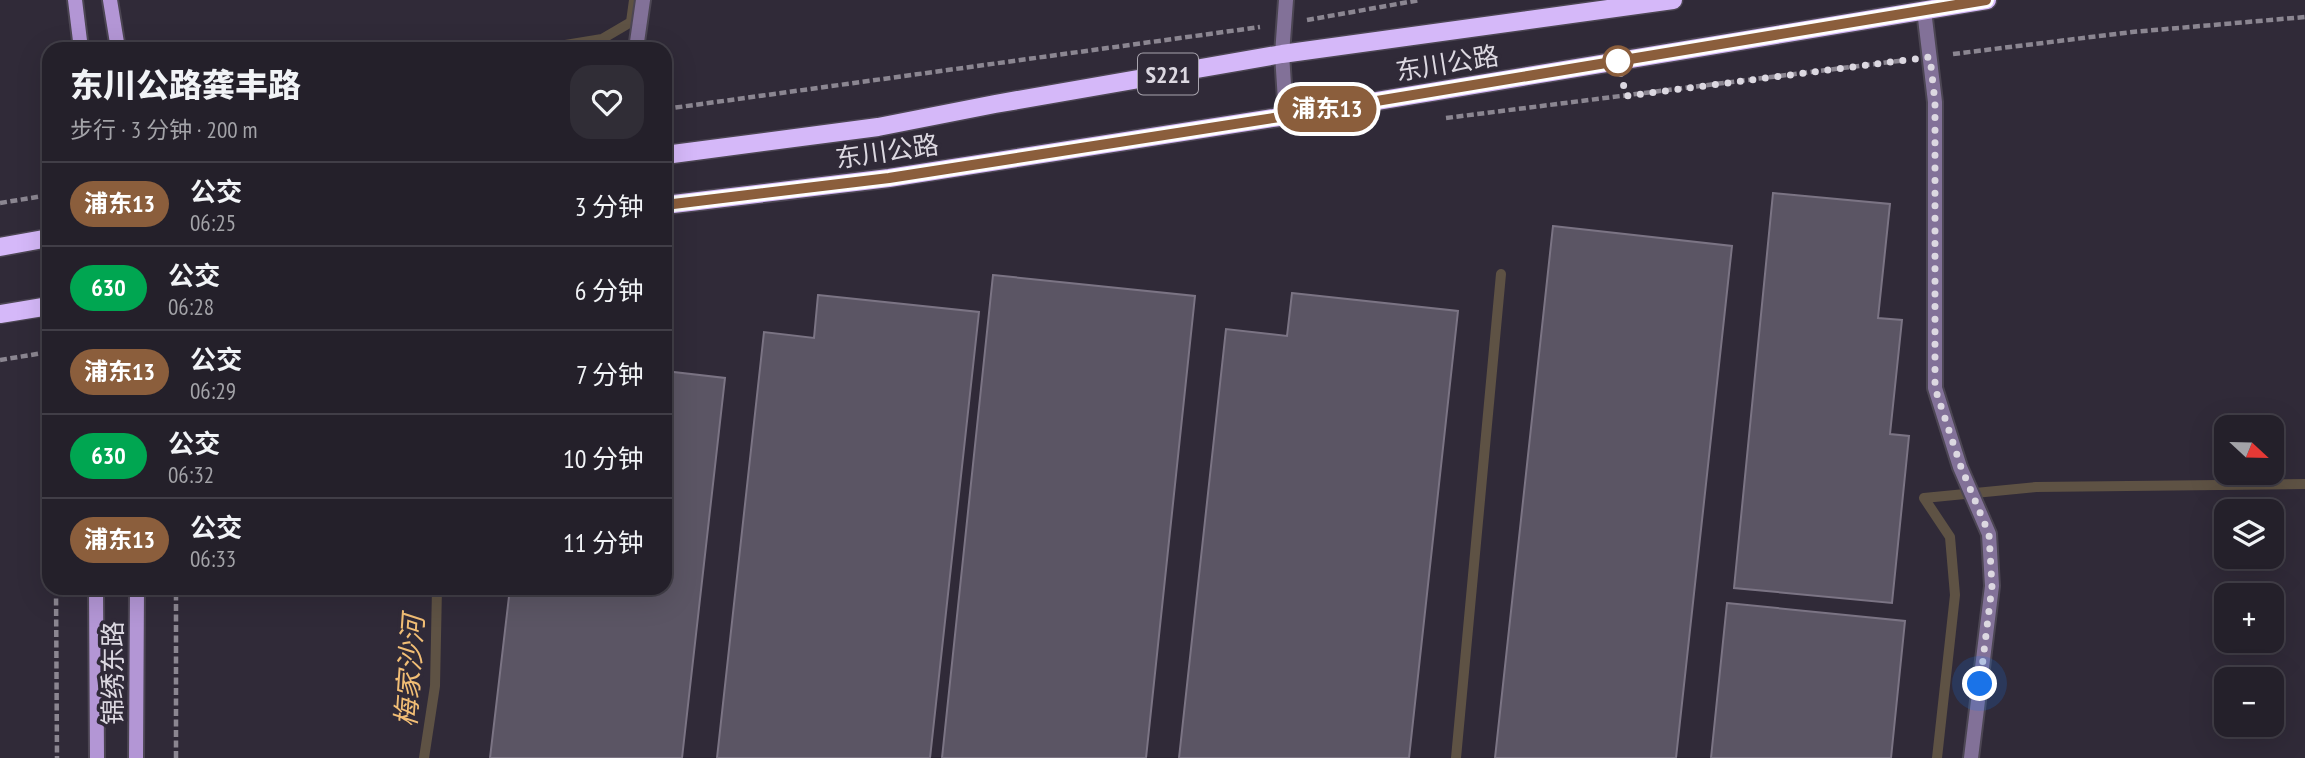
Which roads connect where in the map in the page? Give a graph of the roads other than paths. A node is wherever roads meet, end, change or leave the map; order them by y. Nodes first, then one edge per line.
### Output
1 (75, 0) edge
2 (110, 0) edge
3 (643, 0) edge
4 (1286, 0) edge
5 (1673, 0) edge
6 (1987, 0) edge
7 (1924, 10) junction
8 (80, 42) edge
9 (117, 42) edge
10 (637, 42) edge
11 (1282, 54) junction
12 (1286, 116) junction
13 (672, 154) edge
14 (672, 204) edge
15 (42, 239) edge
16 (0, 247) edge
17 (42, 307) edge
18 (0, 314) edge
19 (96, 595) edge
20 (137, 595) edge
21 (97, 758) edge
22 (136, 758) edge
23 (1971, 758) edge

1 - 8 main road
2 - 9 main road
3 - 10 street
4 - 11 street
5 - 11 main road, 东川公路 / S221
6 - 7 main road, 东川公路 / S221
7 - 12 main road, 东川公路 / S221
7 - 23 street
11 - 12 street
11 - 13 main road, 东川公路 / S221
12 - 14 main road, 东川公路 / S221
15 - 16 main road
17 - 18 main road
19 - 21 main road, 锦绣东路
20 - 22 main road, 锦绣东路

